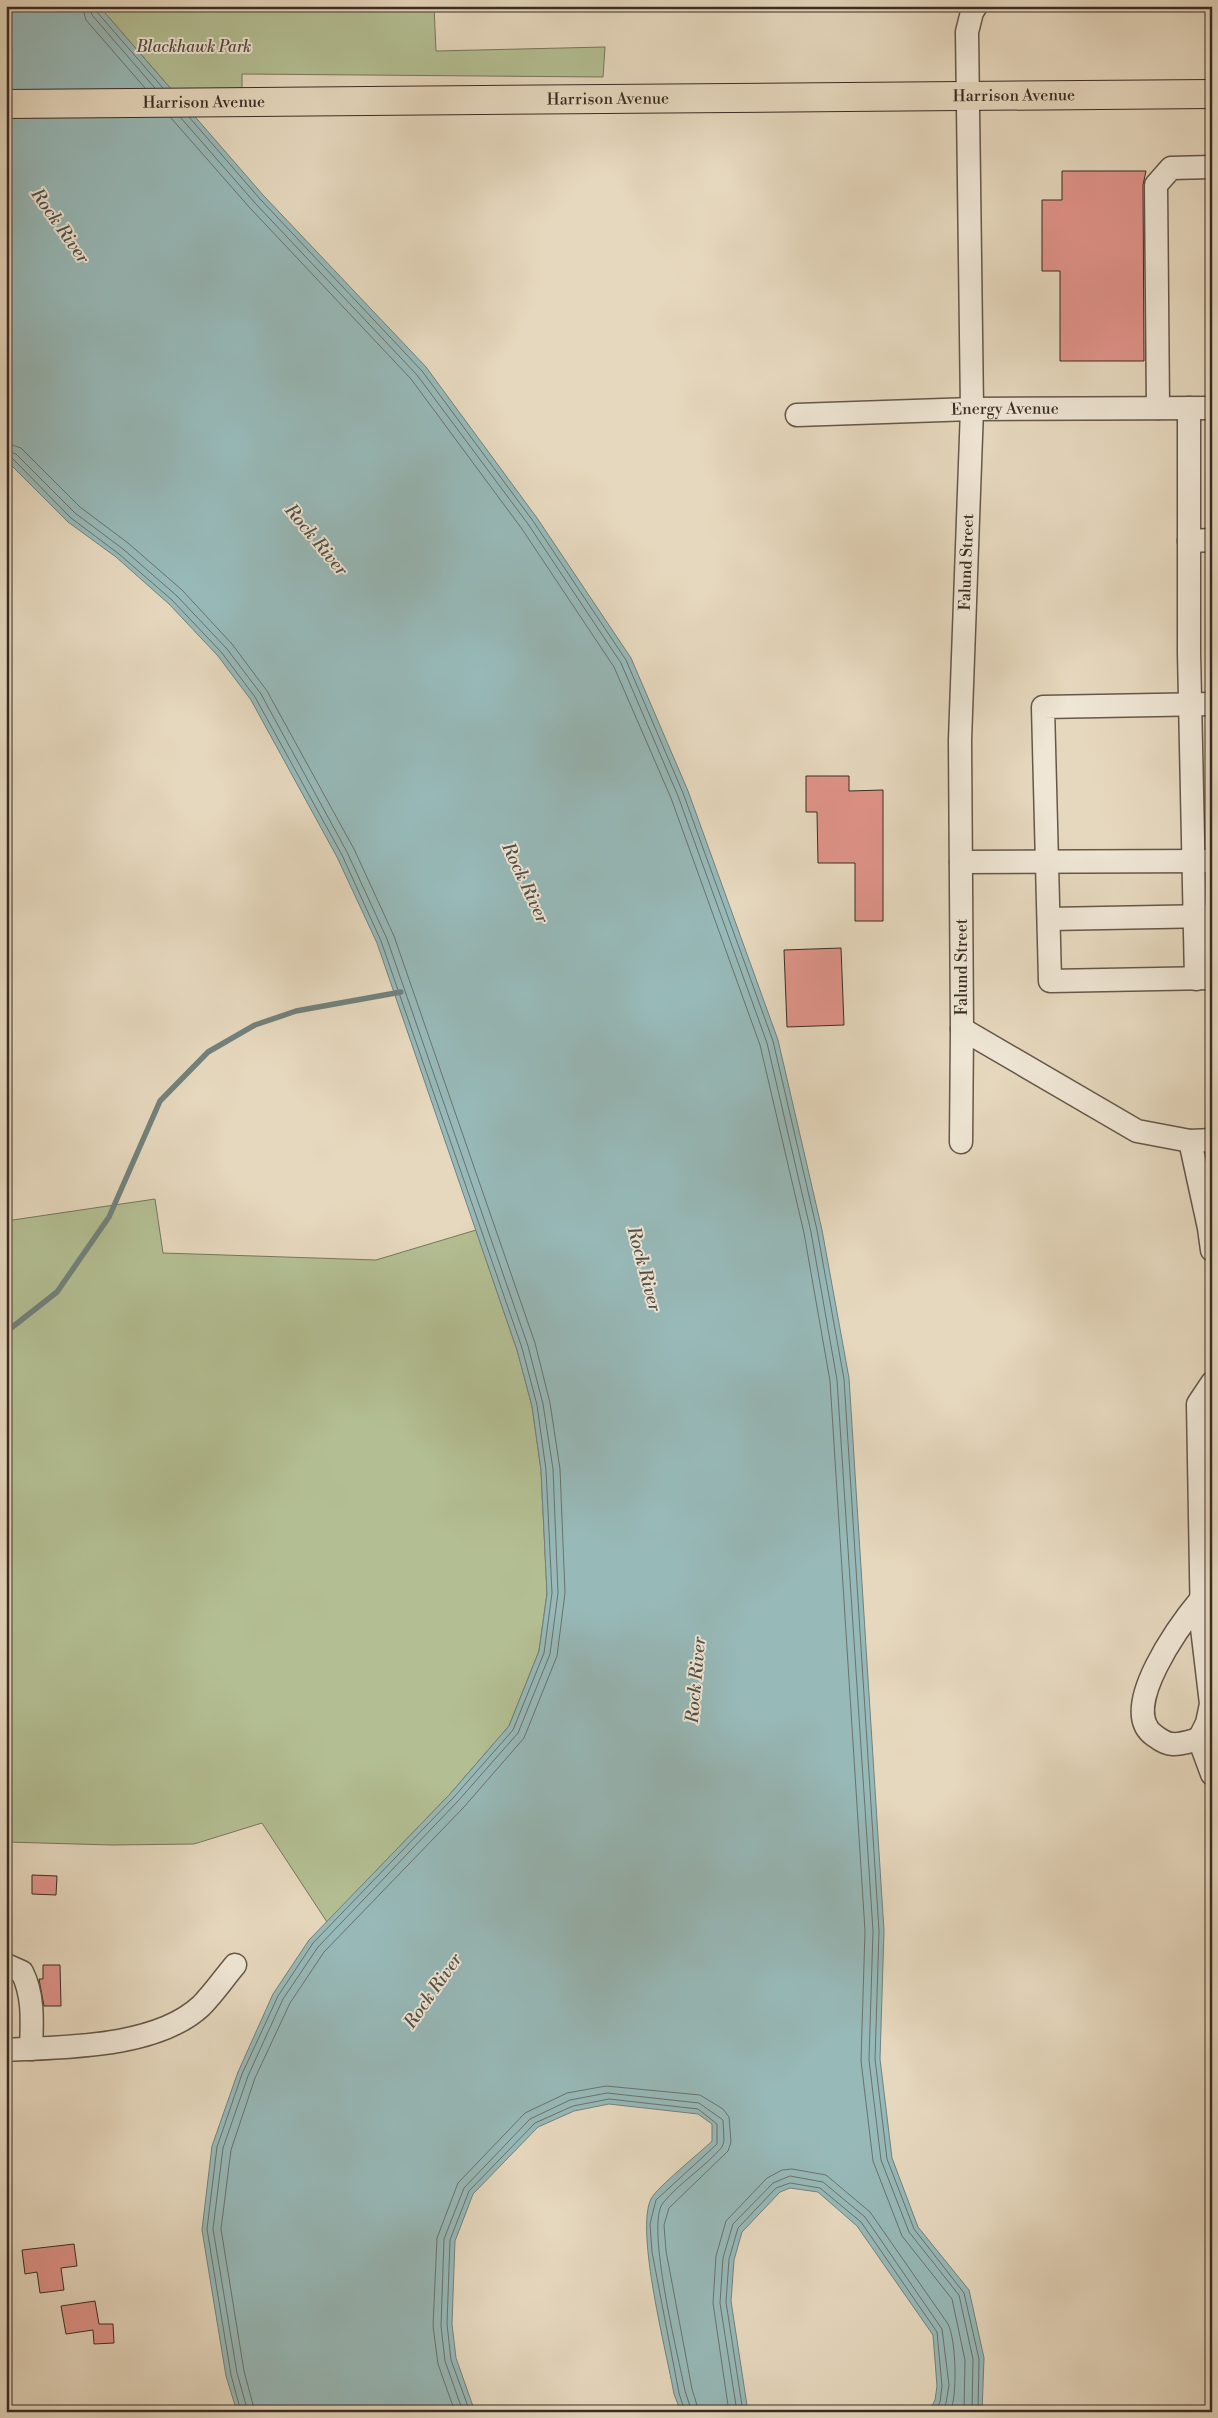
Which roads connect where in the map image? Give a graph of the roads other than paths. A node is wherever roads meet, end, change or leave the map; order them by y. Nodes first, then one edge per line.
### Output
1 (976, 6) edge
2 (1212, 94) edge
3 (968, 96) junction
4 (6, 104) edge
5 (1212, 167) edge
6 (1158, 408) junction
7 (1189, 408) junction
8 (1212, 408) edge
9 (972, 409) junction
10 (797, 415) dead end
11 (1212, 540) edge
12 (1189, 541) junction
13 (1201, 704) edge
14 (1202, 861) edge
15 (961, 862) junction
16 (1048, 862) junction
17 (1203, 916) edge
18 (1049, 919) junction
19 (1204, 978) edge
20 (962, 1029) junction
21 (1190, 1140) junction
22 (1212, 1140) edge
23 (961, 1142) dead end
24 (1212, 1250) edge
25 (1212, 1383) edge
26 (1202, 1598) junction
27 (1199, 1739) junction
28 (1212, 1774) edge
29 (6, 1965) edge
30 (235, 1965) dead end
31 (31, 2049) junction
32 (6, 2050) edge

1 - 3 street, Falund Street
2 - 3 main road, Harrison Avenue
3 - 4 main road, Harrison Avenue
3 - 9 street, Falund Street
5 - 6 street
6 - 7 street, Energy Avenue
6 - 9 street, Energy Avenue
7 - 8 street, Energy Avenue
7 - 12 street
9 - 10 street, Energy Avenue
9 - 15 street, Falund Street
11 - 12 street
12 - 13 street
13 - 14 street
13 - 16 street
14 - 16 street
14 - 17 street
15 - 16 street
15 - 20 street, Falund Street
16 - 18 street
17 - 18 street
17 - 19 street
18 - 19 street
20 - 21 street
20 - 23 street, Falund Street
21 - 22 street
21 - 24 street
25 - 26 street
26 - 27 street
26 - 27 street
27 - 28 street
29 - 31 street
30 - 31 street
31 - 32 street

